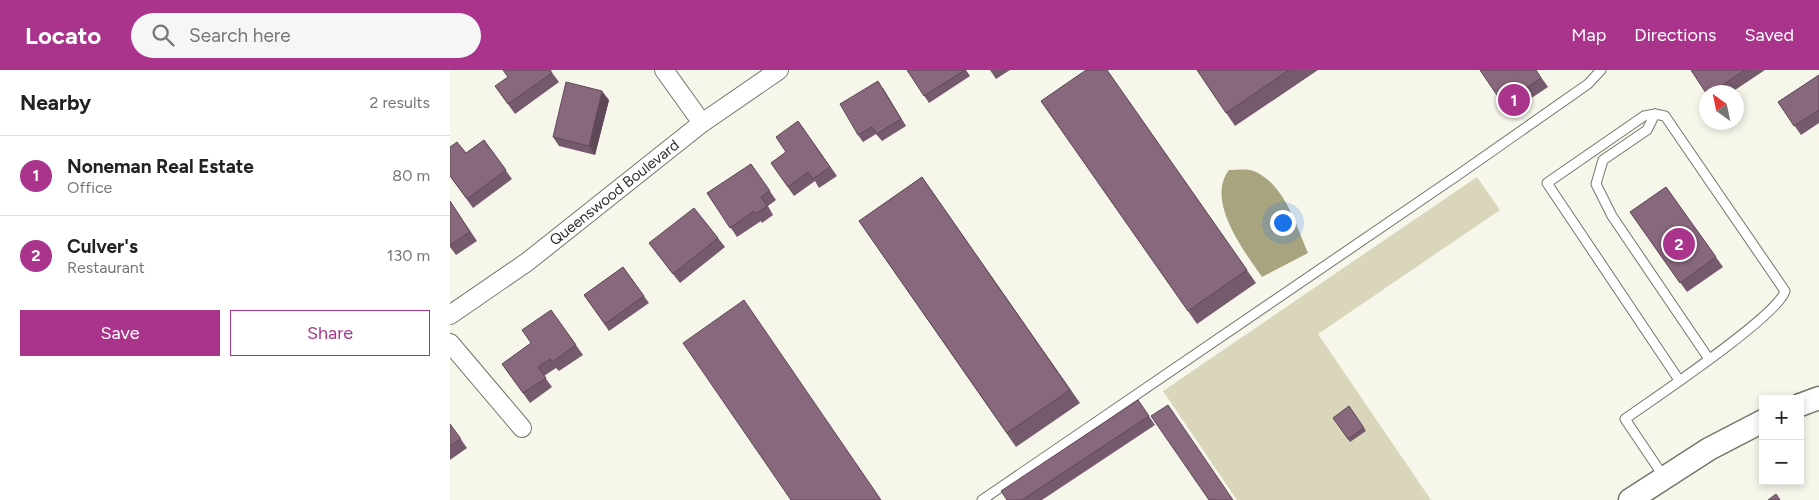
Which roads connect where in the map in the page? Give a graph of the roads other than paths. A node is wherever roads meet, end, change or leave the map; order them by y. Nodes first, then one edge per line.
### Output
1 (664, 70) edge
2 (779, 70) edge
3 (1601, 70) edge
4 (1654, 114) junction
5 (702, 123) junction
6 (450, 315) edge
7 (450, 342) edge
8 (1709, 359) junction
9 (1679, 380) junction
10 (1819, 398) edge
11 (1804, 404) edge
12 (1759, 423) edge
13 (522, 428) dead end
14 (1665, 478) junction
15 (982, 500) edge
16 (1630, 500) edge

1 - 5 street
2 - 5 street, Queenswood Boulevard
3 - 15 lane
4 - 8 lane
4 - 8 lane
4 - 9 lane
5 - 6 street, Queenswood Boulevard
7 - 13 street
8 - 9 lane
9 - 14 lane
10 - 11 street
12 - 14 street
14 - 16 street

